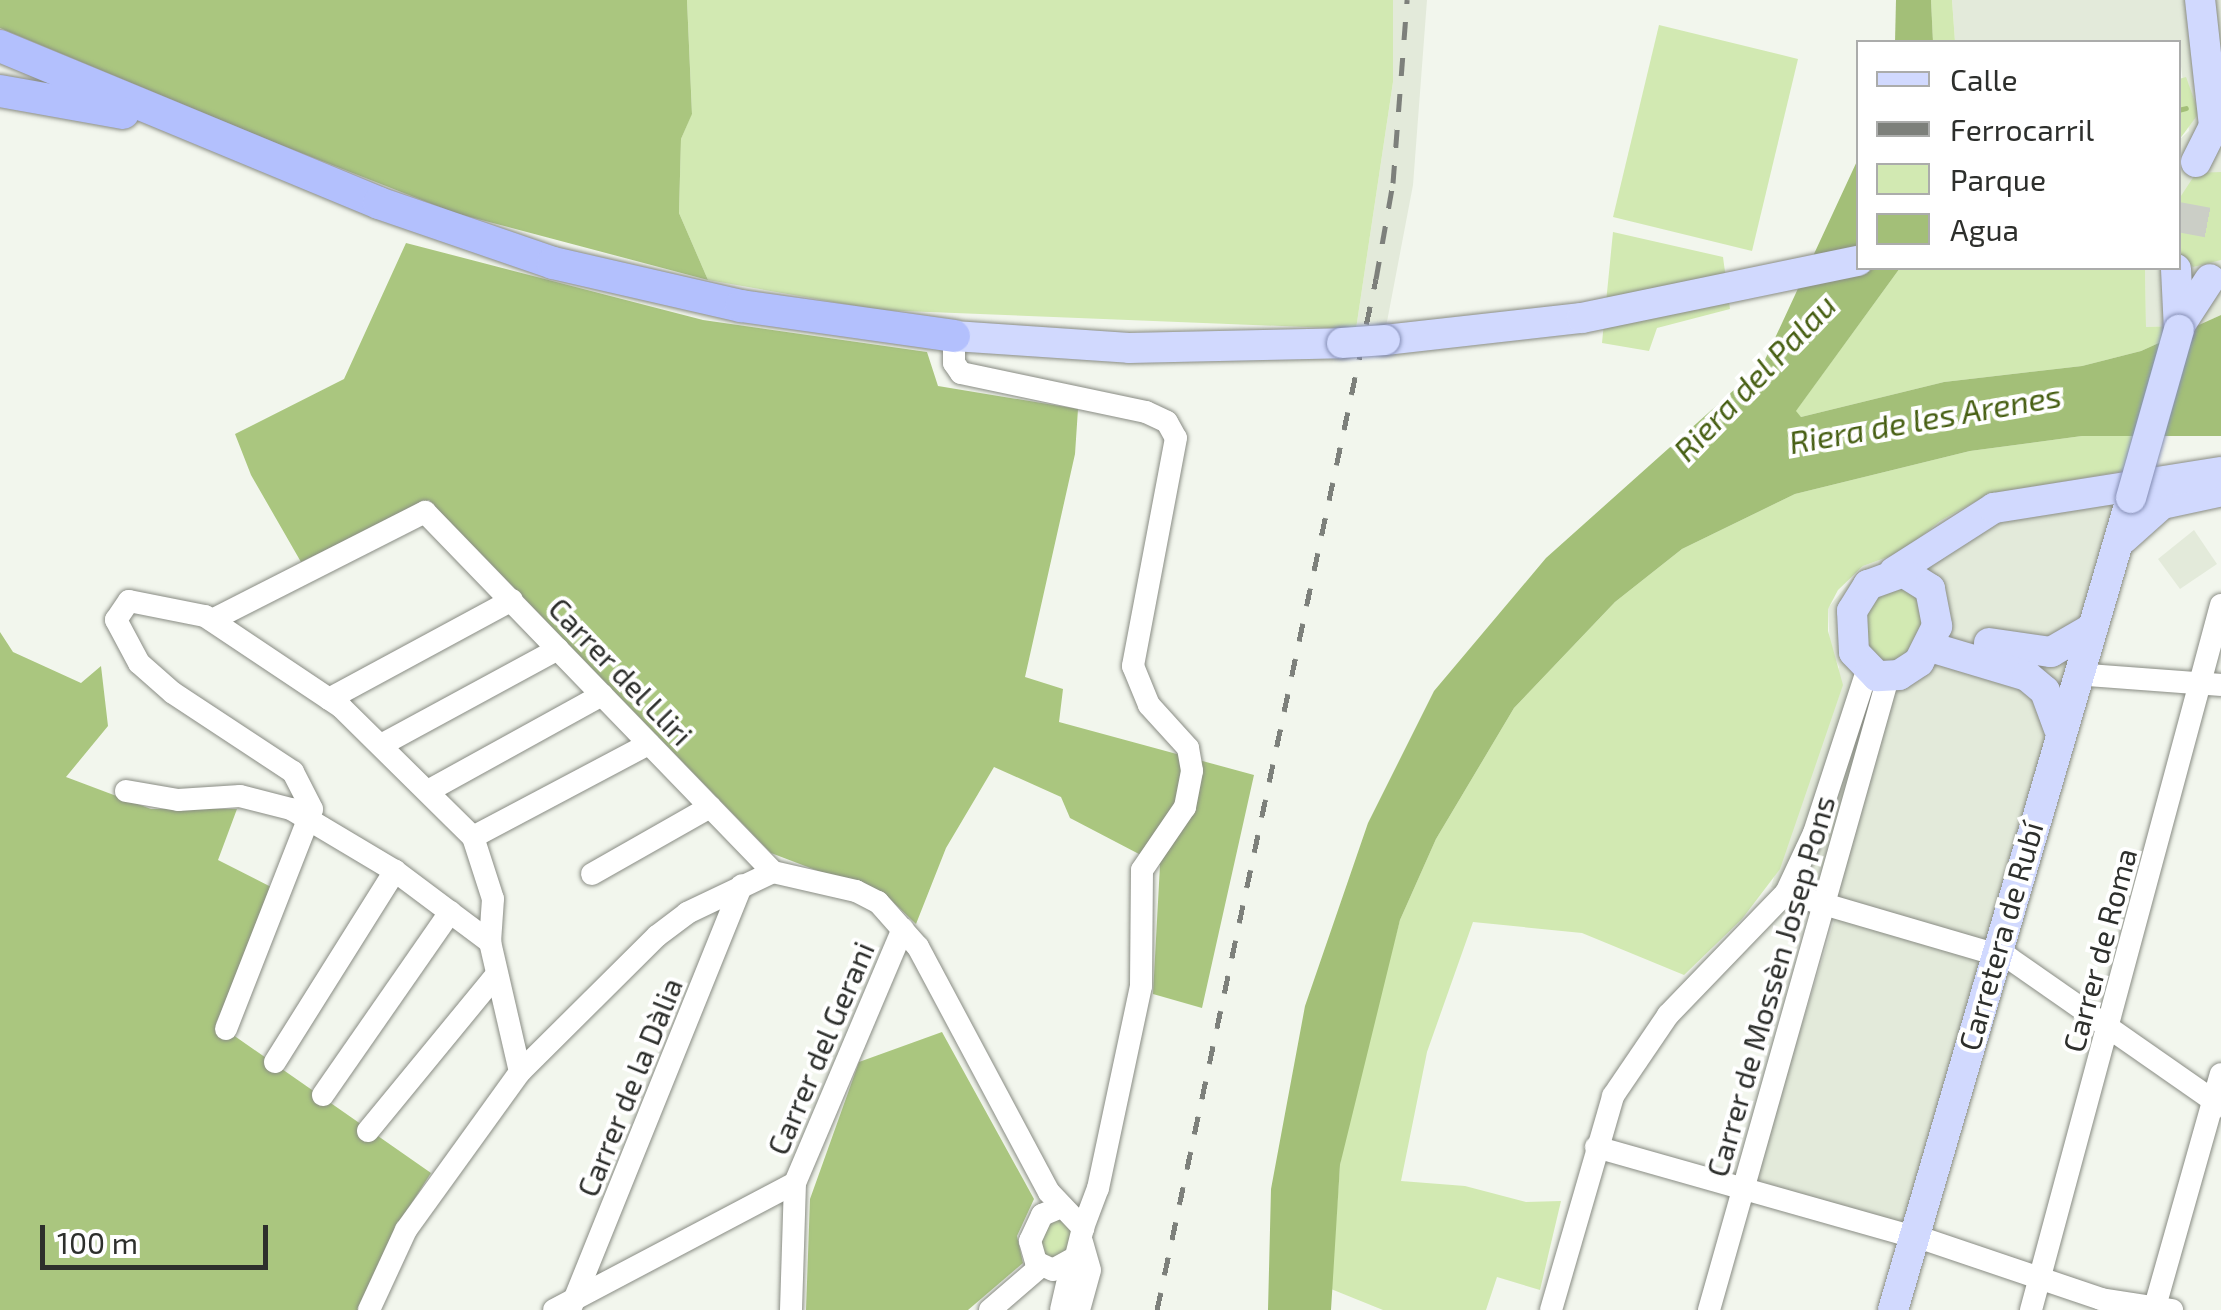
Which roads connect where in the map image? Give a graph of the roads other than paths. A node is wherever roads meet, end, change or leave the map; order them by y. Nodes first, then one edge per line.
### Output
1 (2200, 0) edge
2 (2214, 0) edge
3 (0, 46) edge
4 (2221, 61) edge
5 (0, 91) edge
6 (212, 136) junction
7 (2192, 166) edge
8 (1856, 260) edge
9 (2181, 269) edge
10 (2175, 270) edge
11 (2218, 275) edge
12 (2179, 330) junction
13 (954, 336) junction
14 (2221, 472) edge
15 (2221, 491) edge
16 (1940, 539) junction
17 (2116, 554) junction
18 (1894, 572) junction
19 (1930, 590) junction
20 (512, 600) junction
21 (2221, 605) edge
22 (212, 620) junction
23 (2092, 621) junction
24 (1934, 636) junction
25 (558, 649) junction
26 (1878, 675) junction
27 (2089, 675) junction
28 (2211, 684) edge
29 (602, 695) junction
30 (329, 699) junction
31 (2059, 729) junction
32 (383, 744) junction
33 (649, 744) junction
34 (428, 790) junction
35 (126, 791) dead end
36 (710, 808) junction
37 (312, 821) junction
38 (472, 836) junction
39 (395, 871) junction
40 (773, 872) junction
41 (592, 874) dead end
42 (742, 885) junction
43 (1786, 893) junction
44 (1824, 904) junction
45 (450, 912) junction
46 (903, 930) junction
47 (490, 942) junction
48 (2002, 956) junction
49 (497, 974) junction
50 (2109, 1028) junction
51 (226, 1029) dead end
52 (275, 1062) dead end
53 (520, 1072) junction
54 (2221, 1074) edge
55 (323, 1094) dead end
56 (2215, 1102) edge
57 (368, 1131) dead end
58 (1596, 1147) junction
59 (795, 1183) junction
60 (1743, 1190) junction
61 (1061, 1207) junction
62 (1921, 1239) junction
63 (1079, 1244) junction
64 (1041, 1266) junction
65 (2052, 1278) junction
66 (2154, 1306) edge
67 (565, 1307) edge
68 (369, 1310) edge
69 (791, 1310) edge
70 (990, 1310) edge
71 (1061, 1310) edge
72 (1079, 1310) edge
73 (1550, 1310) edge
74 (1709, 1310) edge
75 (1893, 1310) edge
76 (1907, 1310) edge
77 (2031, 1310) edge

1 - 7 main road
2 - 4 main road
3 - 6 highway
5 - 6 highway
6 - 13 highway
8 - 13 main road, bridge
9 - 11 main road
10 - 12 main road
11 - 12 main road
12 - 17 main road, Carretera de Rubí, bridge
13 - 63 street
14 - 16 main road
15 - 17 main road
16 - 18 main road
16 - 19 main road
17 - 23 main road, Carretera de Rubí
17 - 27 main road, Carretera de Rubí
18 - 19 main road
18 - 26 main road
19 - 24 main road
20 - 22 street, Carrer del Lliri
20 - 25 street, Carrer del Lliri
20 - 30 street
21 - 28 street, Carrer de Roma
22 - 30 street
22 - 37 street
23 - 24 main road
23 - 27 main road
23 - 31 main road, Carretera de Rubí
24 - 26 main road
24 - 31 main road
25 - 29 street, Carrer del Lliri
25 - 32 street
26 - 43 street
26 - 44 street, Carrer de Mossèn Josep Pons
27 - 28 street
27 - 48 main road, Carretera de Rubí
28 - 50 street, Carrer de Roma
29 - 33 street, Carrer del Lliri
29 - 34 street
30 - 32 street
31 - 48 main road, Carretera de Rubí
32 - 34 street
33 - 36 street, Carrer del Lliri
33 - 38 street
34 - 38 street
35 - 37 street
36 - 40 street, Carrer del Lliri
36 - 41 street
37 - 39 street
37 - 51 street
38 - 47 street
39 - 45 street
39 - 52 street
40 - 42 street
40 - 46 street
42 - 53 street
42 - 67 street, Carrer de la Dàlia
43 - 44 street
43 - 58 street
44 - 48 street
44 - 60 street, Carrer de Mossèn Josep Pons
45 - 47 street
45 - 55 street
46 - 59 street, Carrer del Gerani
46 - 61 street
47 - 49 street
48 - 50 street
48 - 62 main road, Carretera de Rubí
49 - 53 street
49 - 57 street
50 - 56 street
50 - 65 street, Carrer de Roma
53 - 68 street
54 - 56 street
56 - 66 street
58 - 60 street
58 - 73 street
59 - 67 street
59 - 69 street, Carrer del Gerani
60 - 62 street
60 - 74 street, Carrer de Mossèn Josep Pons
61 - 63 street
61 - 64 street
62 - 65 street
62 - 75 main road, Carretera de Rubí
62 - 76 main road, Carretera de Rubí
63 - 64 street
63 - 71 street
63 - 72 street
64 - 70 street
65 - 66 street
65 - 77 street, Carrer de Roma

